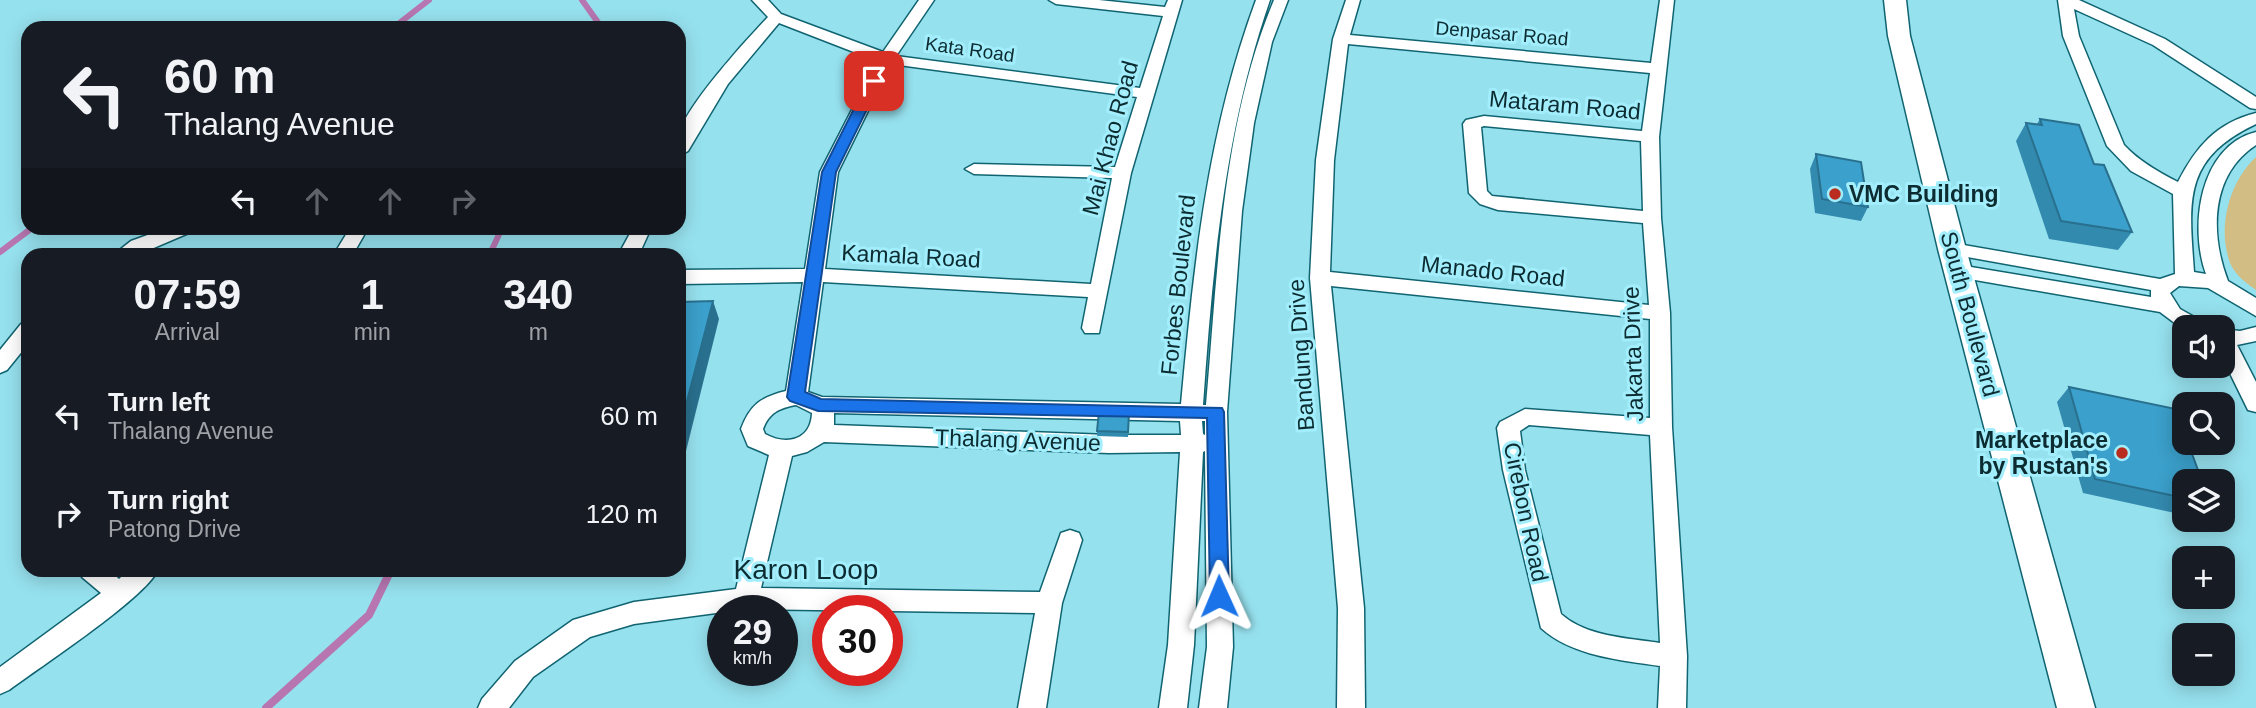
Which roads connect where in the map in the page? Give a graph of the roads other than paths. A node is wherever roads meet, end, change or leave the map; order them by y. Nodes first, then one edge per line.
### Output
1 (759, 0) edge
2 (927, 0) edge
3 (1056, 0) edge
4 (1263, 0) edge
5 (1281, 0) edge
6 (1353, 0) edge
7 (1667, 0) edge
8 (1895, 0) edge
9 (2066, 0) edge
10 (2087, 0) edge
11 (1172, 6) edge
12 (776, 17) junction
13 (1341, 39) junction
14 (886, 59) junction
15 (1659, 69) junction
16 (2256, 91) edge
17 (1148, 94) junction
18 (2256, 104) edge
19 (2256, 118) edge
20 (686, 135) edge
21 (1650, 137) junction
22 (2256, 137) edge
23 (974, 169) dead end
24 (1122, 173) junction
25 (2182, 191) junction
26 (1652, 218) junction
27 (165, 235) edge
28 (133, 248) edge
29 (1956, 260) junction
30 (814, 275) junction
31 (686, 277) edge
32 (1320, 278) junction
33 (2185, 279) junction
34 (2163, 286) junction
35 (2220, 286) junction
36 (1099, 291) junction
37 (2166, 306) junction
38 (2256, 309) edge
39 (1660, 313) junction
40 (2179, 315) edge
41 (1092, 328) dead end
42 (2256, 334) edge
43 (21, 338) edge
44 (2235, 338) edge
45 (2235, 361) edge
46 (0, 365) edge
47 (796, 397) junction
48 (2256, 404) edge
49 (818, 405) junction
50 (1216, 412) junction
51 (1191, 413) junction
52 (1661, 427) junction
53 (819, 433) junction
54 (1217, 443) junction
55 (1192, 444) junction
56 (782, 450) junction
57 (1070, 540) dead end
58 (99, 577) edge
59 (138, 577) edge
60 (120, 594) junction
61 (747, 595) edge
62 (798, 599) edge
63 (707, 603) edge
64 (1049, 603) junction
65 (1674, 656) junction
66 (0, 682) edge
67 (492, 708) edge
68 (1032, 708) edge
69 (1173, 708) edge
70 (1213, 708) edge
71 (1351, 708) edge
72 (1672, 708) edge
73 (2076, 708) edge

1 - 12 street, Kata Road
2 - 14 street
3 - 11 street
4 - 51 street, Forbes Boulevard
5 - 50 street, Forbes Boulevard
6 - 13 street, Bandung Drive
7 - 15 street, Jakarta Drive
8 - 29 main road, South Boulevard
9 - 18 street
9 - 25 street
10 - 16 street
11 - 17 street, Mai Khao Road
12 - 14 street, Kata Road
12 - 20 street
13 - 15 street, Denpasar Road
13 - 32 street, Bandung Drive
14 - 17 street, Kata Road
14 - 30 street
15 - 21 street, Jakarta Drive
17 - 24 street, Mai Khao Road
19 - 25 street
21 - 26 street, Jakarta Drive
21 - 26 street, Mataram Road
22 - 35 street
23 - 24 street
24 - 36 street, Mai Khao Road
25 - 33 street
26 - 39 street, Jakarta Drive
27 - 28 street
29 - 34 street
29 - 37 street
29 - 73 main road, South Boulevard
30 - 31 street, Kamala Road
30 - 36 street, Kamala Road
30 - 47 street
32 - 39 street, Manado Road
32 - 71 street, Bandung Drive
33 - 34 street
33 - 35 street
34 - 37 street
35 - 38 street
36 - 41 street, Mai Khao Road
37 - 40 street
39 - 52 street, Jakarta Drive
42 - 44 street
43 - 46 street
45 - 48 street
47 - 49 street
47 - 56 street
49 - 51 street, Thalang Avenue
49 - 53 street
50 - 51 street, Thalang Avenue
50 - 54 street, Forbes Boulevard
51 - 55 street, Forbes Boulevard
52 - 65 street, Jakarta Drive
52 - 65 street, Cirebon Road
53 - 55 street, Thalang Avenue
53 - 56 street
54 - 55 street, Thalang Avenue
54 - 70 street, Forbes Boulevard
55 - 69 street, Forbes Boulevard
56 - 61 street
57 - 64 street
58 - 60 street
59 - 60 street
60 - 66 street
62 - 64 street, Karon Loop
63 - 67 street, Karon Loop
64 - 68 street
65 - 72 street, Jakarta Drive

